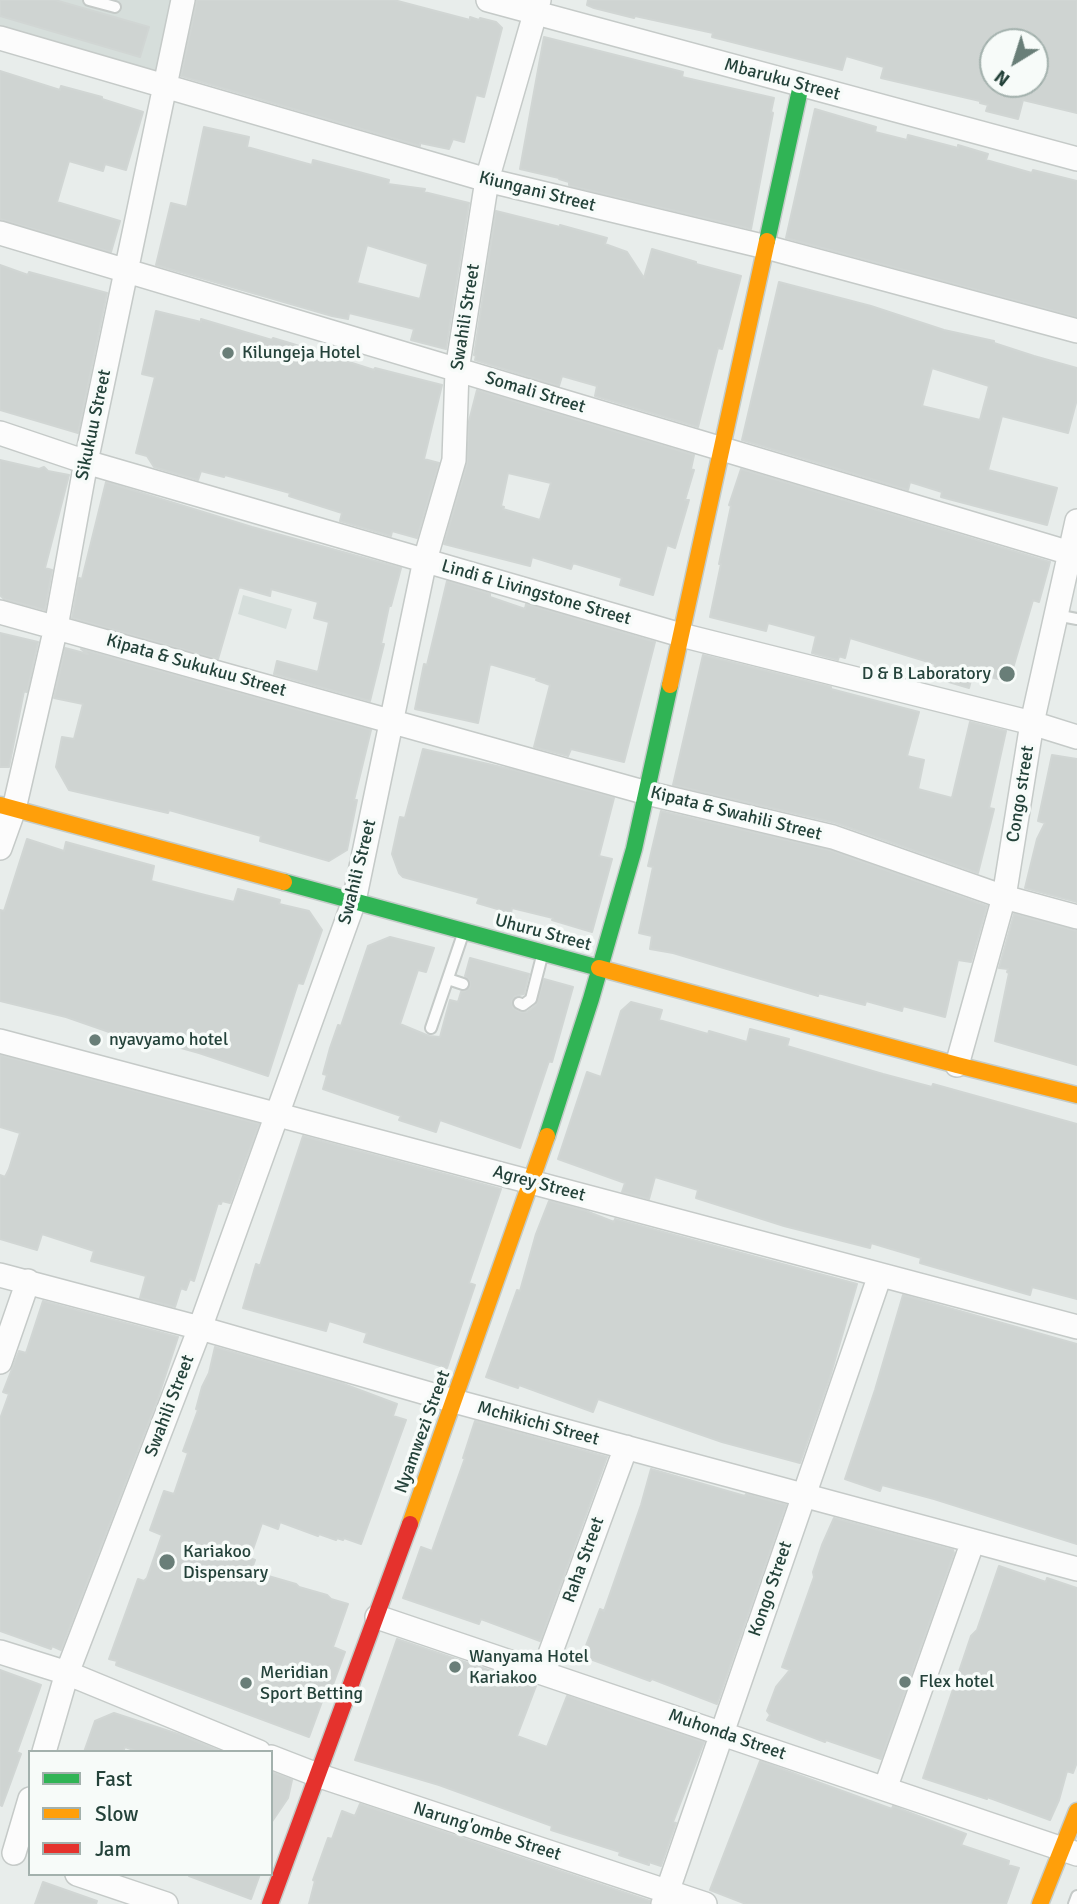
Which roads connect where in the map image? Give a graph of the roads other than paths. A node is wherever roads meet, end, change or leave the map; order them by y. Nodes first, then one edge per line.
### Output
1 (89, 0) edge
2 (183, 0) edge
3 (488, 0) edge
4 (538, 7) edge
5 (115, 8) dead end
6 (0, 38) edge
7 (166, 85) junction
8 (801, 85) junction
9 (1077, 159) edge
10 (488, 180) junction
11 (0, 233) edge
12 (765, 247) junction
13 (126, 270) junction
14 (1077, 331) edge
15 (457, 370) junction
16 (0, 432) edge
17 (722, 449) junction
18 (86, 461) junction
19 (1077, 522) edge
20 (1070, 553) junction
21 (425, 560) junction
22 (0, 612) edge
23 (1067, 617) edge
24 (56, 627) junction
25 (681, 635) junction
26 (391, 722) junction
27 (1032, 723) junction
28 (1077, 737) edge
29 (647, 793) junction
30 (7, 807) edge
31 (0, 848) edge
32 (1004, 897) junction
33 (354, 901) junction
34 (1077, 917) edge
35 (464, 931) junction
36 (543, 953) junction
37 (602, 968) junction
38 (448, 979) junction
39 (463, 984) dead end
40 (519, 1003) dead end
41 (431, 1028) dead end
42 (0, 1041) edge
43 (957, 1065) junction
44 (1077, 1095) edge
45 (279, 1115) junction
46 (531, 1182) junction
47 (0, 1275) edge
48 (880, 1275) junction
49 (28, 1281) junction
50 (1077, 1327) edge
51 (201, 1328) junction
52 (0, 1362) edge
53 (454, 1401) junction
54 (626, 1447) junction
55 (804, 1495) junction
56 (973, 1541) junction
57 (1077, 1569) edge
58 (377, 1617) junction
59 (0, 1652) edge
60 (66, 1673) junction
61 (543, 1673) junction
62 (722, 1734) junction
63 (45, 1750) edge
64 (254, 1750) edge
65 (273, 1758) edge
66 (320, 1776) junction
67 (886, 1789) junction
68 (28, 1806) edge
69 (1077, 1811) edge
70 (1072, 1847) edge
71 (15, 1853) edge
72 (83, 1876) edge
73 (1077, 1896) edge
74 (665, 1898) edge
75 (166, 1904) edge
76 (270, 1904) edge
77 (705, 1904) edge
78 (1040, 1904) edge
79 (1048, 1904) edge
80 (1074, 1904) edge

1 - 5 lane
2 - 7 street, Sikukuu Street
3 - 4 street, Mbaruku Street
4 - 8 street, Mbaruku Street
4 - 10 street, Swahili Street
6 - 7 street, Kiungani Street
7 - 10 street, Kiungani Street
7 - 13 street, Sikukuu Street
8 - 9 street, Mbaruku Street
8 - 12 street, Nyamwezi Street
10 - 12 street, Kiungani Street
10 - 15 street, Swahili Street
11 - 13 street, Somali Street
12 - 14 street, Kiungani Street
12 - 17 street, Nyamwezi Street
13 - 15 street, Somali Street
13 - 18 street, Sikukuu Street
15 - 17 street, Somali Street
15 - 21 street, Swahili Street
16 - 18 street, Lindi & Livingstone Street
17 - 20 street, Somali Street
17 - 25 street, Nyamwezi Street
18 - 21 street, Lindi & Livingstone Street
18 - 24 street, Sikukuu Street
19 - 20 street, Congo street
20 - 23 street, Congo street
21 - 25 street, Lindi & Livingstone Street
21 - 26 street, Swahili Street
22 - 24 street, Kipata & Sukukuu Street
23 - 27 street, Congo street
24 - 26 street, Kipata & Sukukuu Street
24 - 30 street, Sikukuu Street
25 - 27 street, Lindi & Livingstone Street
25 - 29 street, Nyamwezi Street
26 - 29 street, Kipata & Swahili Street
26 - 33 street, Swahili Street
27 - 28 street, Lindi & Livingstone Street
27 - 32 street, Congo street
29 - 32 street, Kipata & Swahili Street
29 - 37 street, Nyamwezi Street
30 - 31 street, Sikukuu Street
30 - 33 street, Uhuru Street
32 - 34 street, Kipata & Swahili Street
32 - 43 street, Congo street
33 - 35 street, Uhuru Street
33 - 45 street, Swahili Street
35 - 36 street, Uhuru Street
35 - 38 lane
36 - 37 street, Uhuru Street
36 - 40 lane
37 - 43 street, Uhuru Street
37 - 46 street, Nyamwezi Street
38 - 39 lane
38 - 41 lane
42 - 45 street, Agrey Street
43 - 44 street, Uhuru Street
45 - 46 street, Agrey Street
45 - 51 street, Swahili Street
46 - 48 street, Agrey Street
46 - 53 street, Nyamwezi Street
47 - 49 street, Mchikichi Street
48 - 50 street, Agrey Street
48 - 55 street, Kongo Street
49 - 51 street, Mchikichi Street
49 - 52 street
51 - 53 street, Mchikichi Street
51 - 60 street, Swahili Street
53 - 54 street, Mchikichi Street
53 - 58 street, Nyamwezi Street
54 - 55 street, Mchikichi Street
54 - 61 street, Raha Street
55 - 56 street, Mchikichi Street
55 - 62 street, Kongo Street
56 - 57 street, Mchikichi Street
56 - 67 street
58 - 61 street, Muhonda Street
58 - 66 street, Nyamwezi Street
59 - 60 street
60 - 63 street, Swahili Street
60 - 64 street
61 - 62 street, Muhonda Street
62 - 67 street, Muhonda Street
62 - 74 street, Kongo Street
65 - 66 street, Narung'ombe Street
66 - 74 street, Narung'ombe Street
66 - 76 street, Nyamwezi Street
67 - 70 street, Muhonda Street
68 - 71 street
69 - 70 street
70 - 78 street
70 - 79 lane
72 - 75 street
73 - 80 lane
74 - 77 street, Narung'ombe Street

